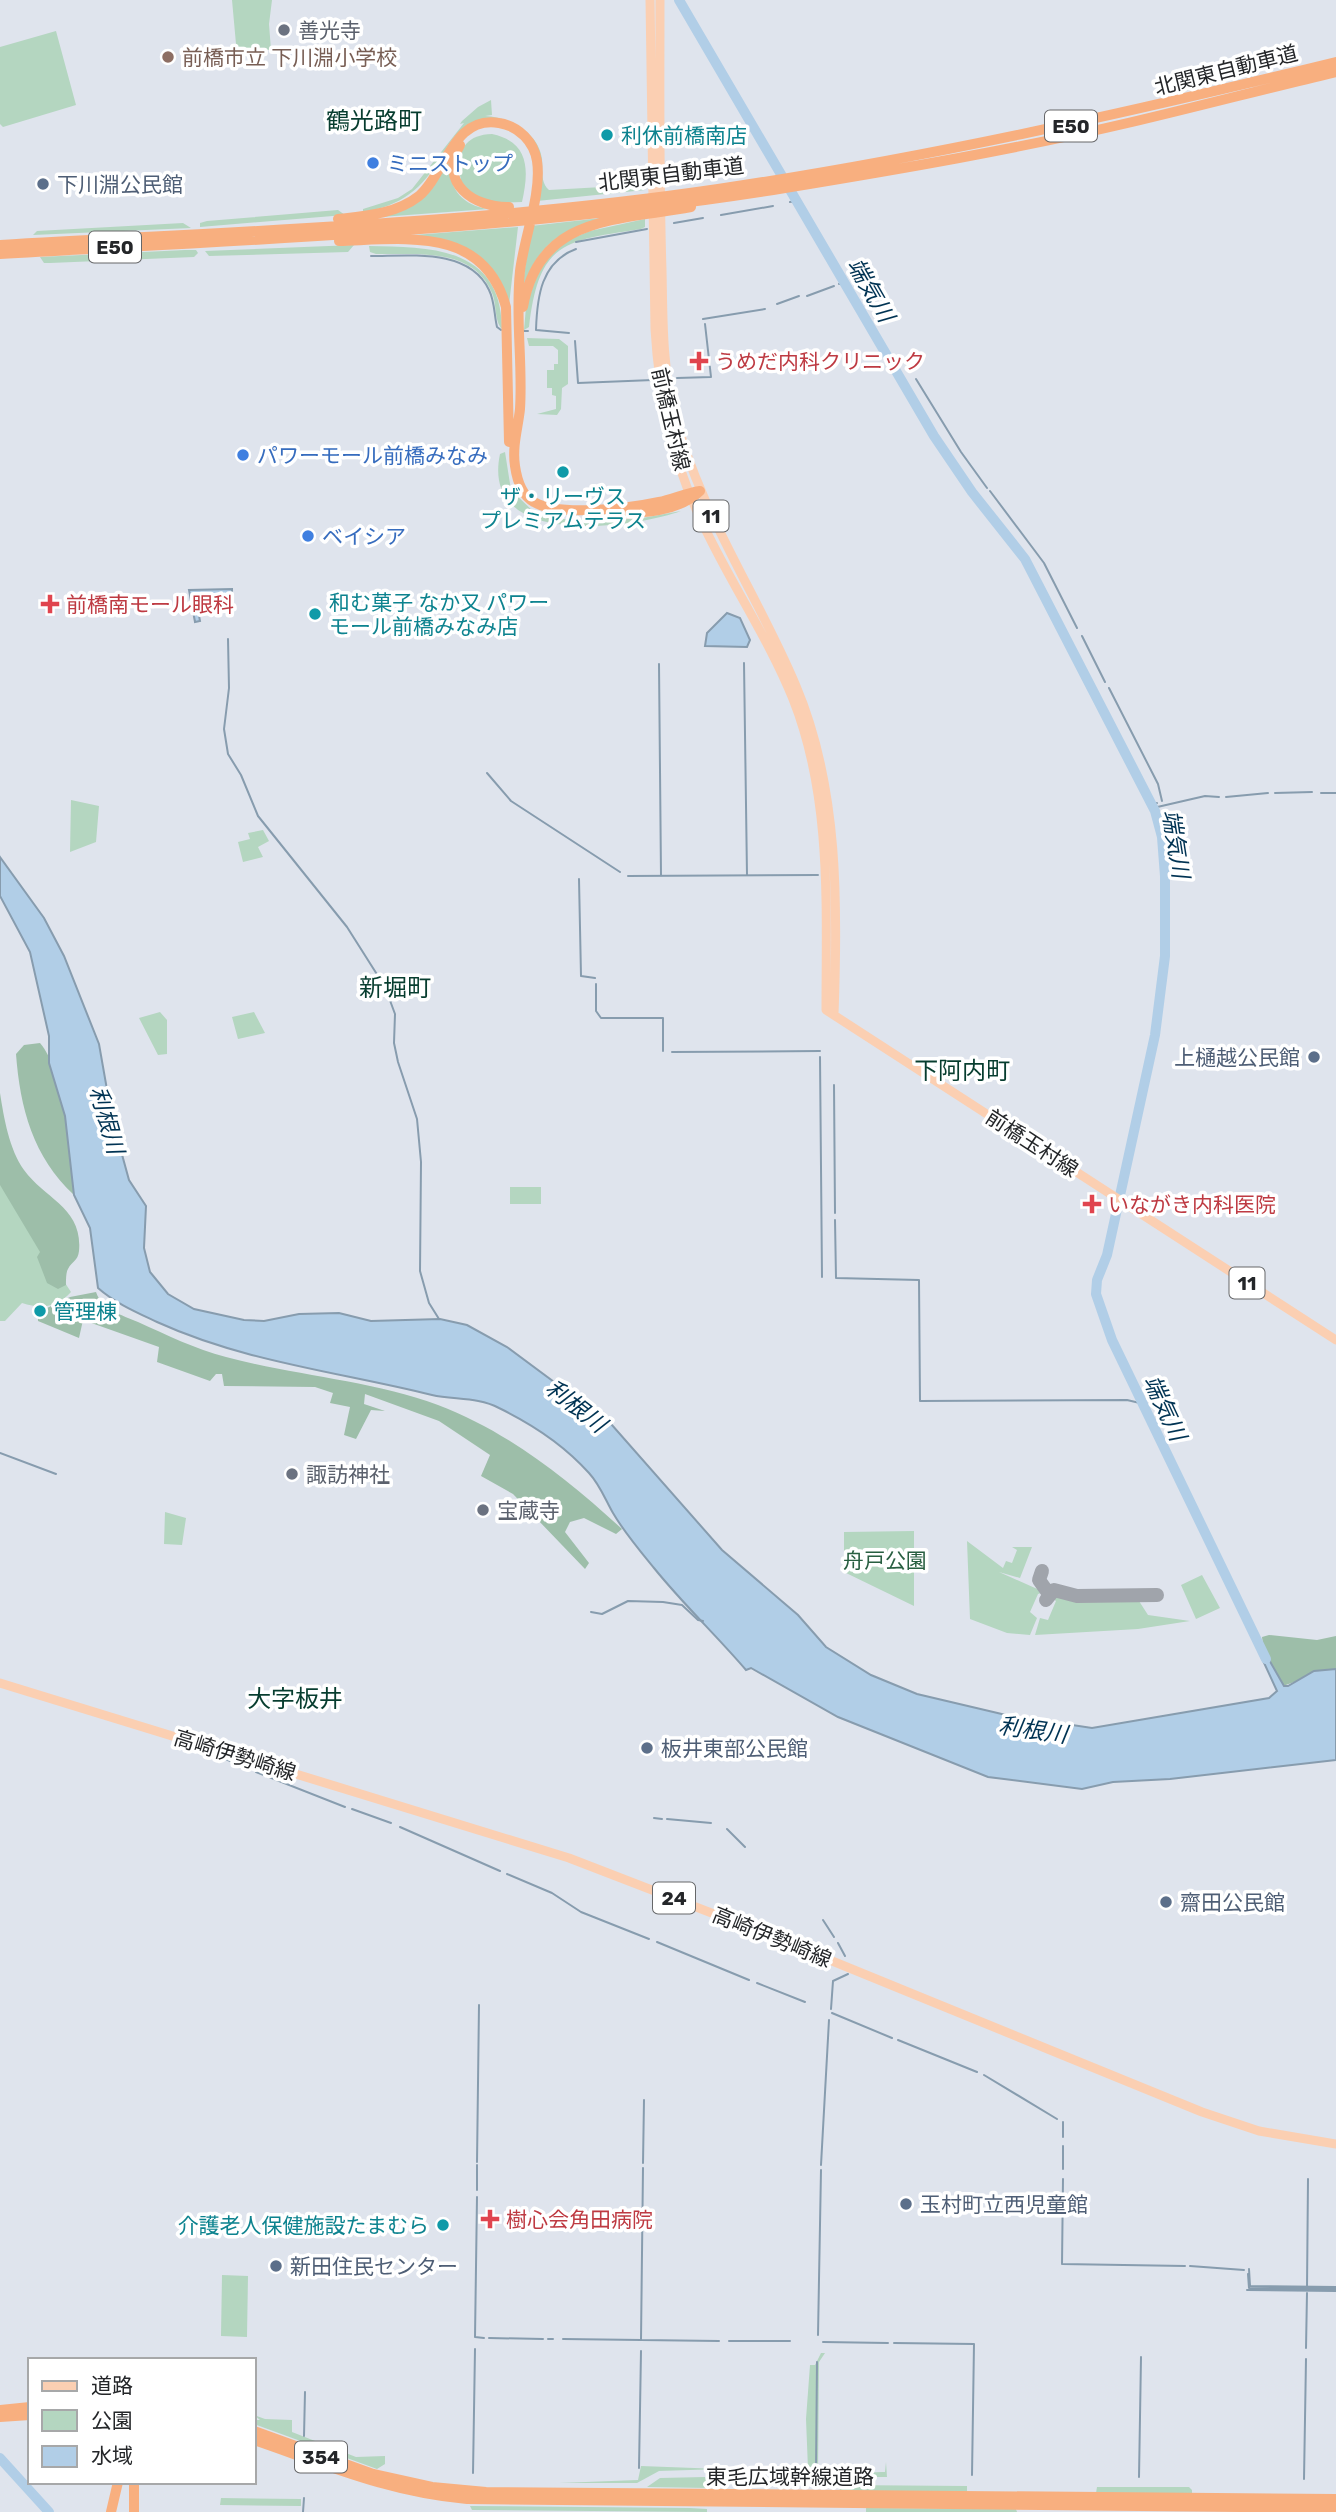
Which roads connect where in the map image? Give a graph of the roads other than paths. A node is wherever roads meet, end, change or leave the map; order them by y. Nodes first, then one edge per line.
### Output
1 (650, 0) edge
2 (660, 0) edge
3 (1336, 62) edge
4 (1336, 72) edge
5 (806, 179) junction
6 (775, 188) junction
7 (673, 203) junction
8 (642, 207) junction
9 (517, 213) junction
10 (371, 228) junction
11 (344, 230) junction
12 (0, 245) edge
13 (0, 254) edge
14 (519, 342) junction
15 (509, 348) junction
16 (694, 494) junction
17 (1336, 1340) edge
18 (0, 1683) edge
19 (1336, 2144) edge
20 (28, 2407) edge
21 (0, 2410) edge
22 (28, 2415) edge
23 (0, 2417) edge
24 (256, 2432) edge
25 (256, 2441) edge
26 (118, 2484) edge
27 (134, 2484) edge
28 (1336, 2499) edge
29 (1336, 2508) edge
30 (111, 2512) edge
31 (134, 2512) edge

1 - 16 main road, 前橋玉村線 / 11
2 - 16 main road, 前橋玉村線 / 11
3 - 5 highway, 北関東自動車道 / E50
4 - 5 highway, 北関東自動車道 / E50
5 - 6 highway, 北関東自動車道 / E50
5 - 6 highway, 北関東自動車道 / E50
6 - 7 highway
6 - 7 highway, 北関東自動車道 / E50
7 - 8 highway, 北関東自動車道 / E50
7 - 8 highway
8 - 9 highway, 北関東自動車道 / E50
8 - 14 highway
9 - 10 highway, 北関東自動車道 / E50
9 - 15 highway
10 - 11 highway
10 - 11 highway
10 - 14 highway
10 - 15 highway
11 - 12 highway, E50
11 - 13 highway, E50
14 - 16 highway
15 - 16 highway
16 - 17 main road, 前橋玉村線 / 11
18 - 19 main road, 高崎伊勢崎線 / 24
20 - 21 highway
22 - 23 highway
24 - 28 highway, 東毛広域幹線道路 / 354
25 - 29 highway, 東毛広域幹線道路 / 354
26 - 30 highway
27 - 31 highway

